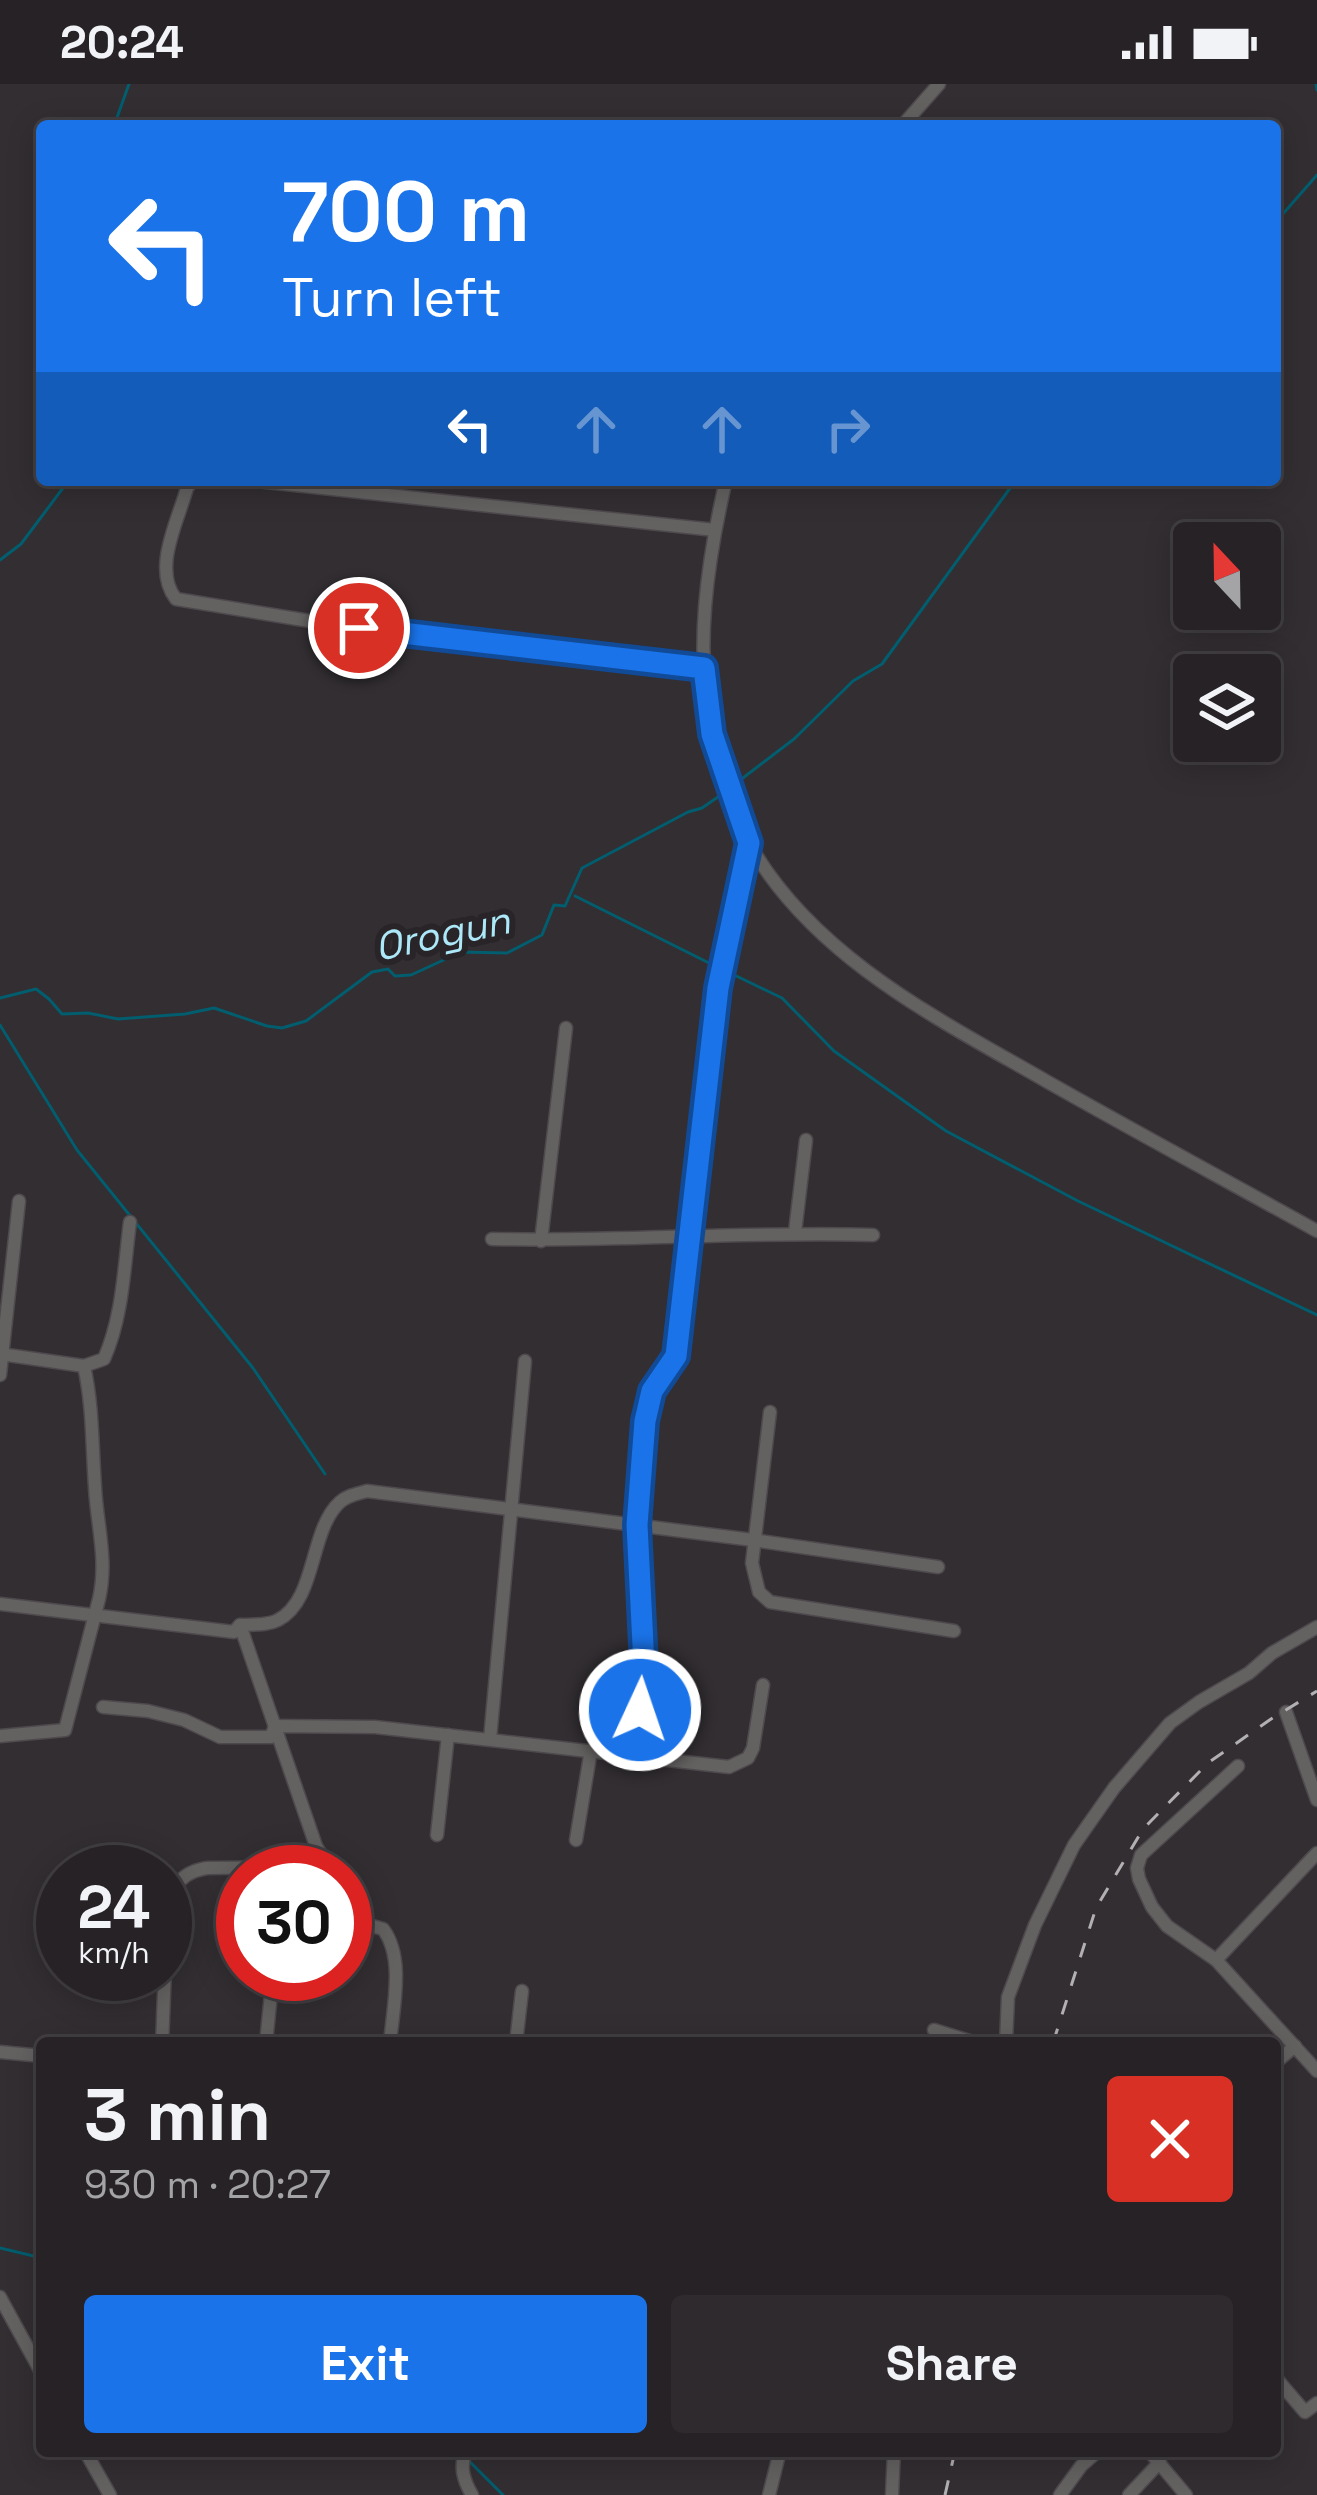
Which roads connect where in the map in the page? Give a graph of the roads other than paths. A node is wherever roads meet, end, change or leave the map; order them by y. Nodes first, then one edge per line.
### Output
1 (939, 84) edge
2 (907, 120) edge
3 (188, 486) edge
4 (303, 486) edge
5 (725, 486) edge
6 (715, 530) junction
7 (704, 668) junction
8 (749, 843) junction
9 (566, 1028) dead end
10 (806, 1140) dead end
11 (19, 1201) dead end
12 (130, 1222) dead end
13 (795, 1232) junction
14 (1317, 1232) edge
15 (873, 1235) dead end
16 (690, 1238) junction
17 (492, 1240) dead end
18 (541, 1240) junction
19 (1, 1354) edge
20 (525, 1361) dead end
21 (84, 1366) junction
22 (0, 1375) edge
23 (770, 1412) dead end
24 (509, 1509) junction
25 (637, 1525) junction
26 (753, 1540) junction
27 (938, 1567) dead end
28 (0, 1604) edge
29 (95, 1616) junction
30 (240, 1625) junction
31 (1317, 1627) edge
32 (954, 1631) dead end
33 (763, 1685) dead end
34 (103, 1707) dead end
35 (1286, 1712) dead end
36 (275, 1726) junction
37 (448, 1735) junction
38 (0, 1736) edge
39 (490, 1739) junction
40 (591, 1750) junction
41 (636, 1755) junction
42 (1238, 1766) dead end
43 (1317, 1801) edge
44 (437, 1835) dead end
45 (576, 1840) dead end
46 (316, 1845) edge
47 (1317, 1853) edge
48 (216, 1868) edge
49 (372, 1926) edge
50 (1216, 1960) junction
51 (522, 1991) dead end
52 (270, 2001) edge
53 (934, 2030) dead end
54 (162, 2037) edge
55 (267, 2037) edge
56 (390, 2037) edge
57 (518, 2037) edge
58 (957, 2037) edge
59 (1006, 2037) edge
60 (1295, 2046) junction
61 (0, 2052) edge
62 (36, 2055) edge
63 (1281, 2057) edge
64 (1317, 2071) edge
65 (0, 2297) edge
66 (36, 2363) edge
67 (1281, 2383) edge
68 (1311, 2408) edge
69 (1317, 2424) edge
70 (88, 2457) edge
71 (464, 2457) edge
72 (778, 2457) edge
73 (894, 2457) edge
74 (1091, 2457) edge
75 (1155, 2457) edge
76 (1160, 2462) junction
77 (110, 2495) edge
78 (472, 2495) edge
79 (769, 2495) edge
80 (892, 2495) edge
81 (1060, 2495) edge
82 (1129, 2495) edge
83 (1186, 2495) edge

1 - 2 street
3 - 7 street
4 - 6 street
5 - 6 street
6 - 7 street
7 - 8 street
8 - 14 street
8 - 16 street
9 - 18 street
10 - 13 street
11 - 19 street
12 - 21 street
13 - 15 street
13 - 16 street
16 - 18 street
16 - 25 street
17 - 18 street
19 - 21 street
19 - 22 street
20 - 24 street
21 - 29 street
23 - 26 street
24 - 25 street
24 - 30 street
24 - 39 street
25 - 26 street
25 - 41 street
26 - 27 street
26 - 32 street
28 - 29 street
29 - 30 street
29 - 38 street
30 - 36 street
31 - 59 street
33 - 41 street
34 - 36 street
35 - 43 street
36 - 37 street
36 - 46 street
37 - 39 street
37 - 44 street
39 - 40 street
40 - 41 street
40 - 45 street
42 - 50 street
47 - 50 street
48 - 54 street
49 - 56 street
50 - 60 street
51 - 57 street
52 - 55 street
53 - 58 street
60 - 63 street
60 - 64 street
61 - 62 street
65 - 66 street
67 - 68 street
68 - 69 street
70 - 77 street
71 - 78 street
72 - 79 street
73 - 80 street
74 - 81 street
75 - 76 street
76 - 82 street
76 - 83 street

